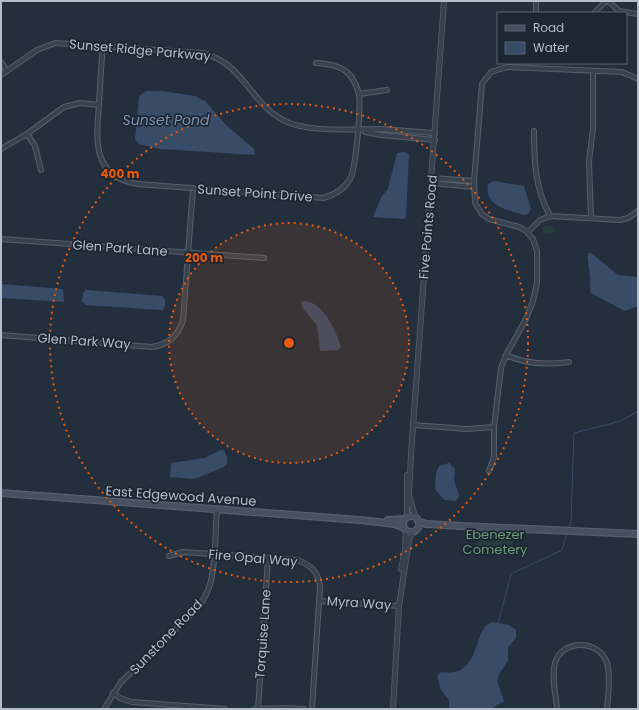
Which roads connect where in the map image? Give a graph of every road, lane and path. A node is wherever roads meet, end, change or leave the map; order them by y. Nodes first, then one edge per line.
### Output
1 (444, 1) edge
2 (536, 1) edge
3 (607, 1) edge
4 (535, 12) edge
5 (595, 12) dead end
6 (625, 12) edge
7 (627, 12) edge
8 (638, 14) edge
9 (103, 46) junction
10 (1, 62) edge
11 (316, 63) dead end
12 (7, 71) junction
13 (593, 71) junction
14 (1, 76) edge
15 (638, 79) edge
16 (387, 90) dead end
17 (359, 94) junction
18 (98, 105) junction
19 (357, 130) junction
20 (534, 131) dead end
21 (435, 133) junction
22 (27, 134) junction
23 (435, 140) junction
24 (1, 149) edge
25 (107, 168) junction
26 (41, 170) dead end
27 (103, 172) dead end
28 (432, 178) junction
29 (474, 181) junction
30 (432, 183) junction
31 (473, 187) junction
32 (194, 188) junction
33 (636, 212) edge
34 (550, 216) junction
35 (591, 218) junction
36 (528, 232) junction
37 (1, 240) edge
38 (188, 253) junction
39 (264, 258) dead end
40 (1, 335) edge
41 (506, 355) junction
42 (569, 362) dead end
43 (413, 425) junction
44 (494, 427) junction
45 (411, 454) junction
46 (489, 471) dead end
47 (1, 493) edge
48 (216, 510) junction
49 (406, 518) junction
50 (416, 519) junction
51 (360, 520) junction
52 (461, 526) junction
53 (405, 529) junction
54 (415, 530) junction
55 (638, 534) edge
56 (213, 554) junction
57 (169, 556) dead end
58 (268, 558) junction
59 (319, 600) junction
60 (399, 606) junction
61 (113, 693) junction
62 (104, 709) edge
63 (225, 709) edge
64 (255, 709) edge
65 (258, 709) edge
66 (304, 709) edge
67 (312, 709) edge
68 (393, 709) edge
69 (557, 709) edge
70 (607, 709) edge

1 - 21 street, Five Points Road
2 - 4 street
3 - 5 street
3 - 6 street
7 - 8 street
9 - 12 street, Sunset Ridge Parkway
9 - 18 street
9 - 19 street, Sunset Ridge Parkway
10 - 12 street
11 - 17 street
12 - 14 street, Sunset Ridge Parkway
13 - 15 street
13 - 29 street
13 - 35 street
16 - 17 street
17 - 19 street, Sunset Point Drive
18 - 22 street
18 - 25 street
19 - 21 street, Sunset Ridge Parkway
19 - 23 street, Sunset Ridge Parkway
19 - 32 street, Sunset Point Drive
20 - 34 street
21 - 23 street, Five Points Road
22 - 24 street
22 - 26 street
23 - 28 street, Five Points Road
25 - 27 street
25 - 32 street, Sunset Point Drive
28 - 29 street
28 - 30 street, Five Points Road
29 - 31 street
30 - 31 street
30 - 43 street, Five Points Road
31 - 36 street
32 - 38 street
33 - 35 street
34 - 35 street
34 - 36 street
36 - 41 street
37 - 38 street, Glen Park Lane
38 - 39 street, Glen Park Lane
38 - 40 street, Glen Park Way
41 - 42 street
41 - 44 street
43 - 44 street
43 - 45 street, Five Points Road
44 - 46 street
45 - 49 street
45 - 50 street
47 - 48 main road, East Edgewood Avenue
48 - 51 main road, East Edgewood Avenue
48 - 56 street, Sunstone Road
49 - 50 main road, East Edgewood Avenue
49 - 51 main road, East Edgewood Avenue
49 - 53 main road
50 - 52 main road
50 - 54 main road
51 - 53 main road, East Edgewood Avenue
52 - 54 main road
52 - 55 main road
53 - 54 main road, East Edgewood Avenue
53 - 60 street
54 - 60 street
56 - 57 street, Fire Opal Way
56 - 58 street, Fire Opal Way
56 - 61 street, Sunstone Road
58 - 59 street, Fire Opal Way
58 - 65 street, Torquise Lane
59 - 60 street, Myra Way
59 - 67 street, Fire Opal Way
60 - 68 street
61 - 62 street, Sunstone Road
61 - 63 street
64 - 65 street
65 - 66 street
69 - 70 street

